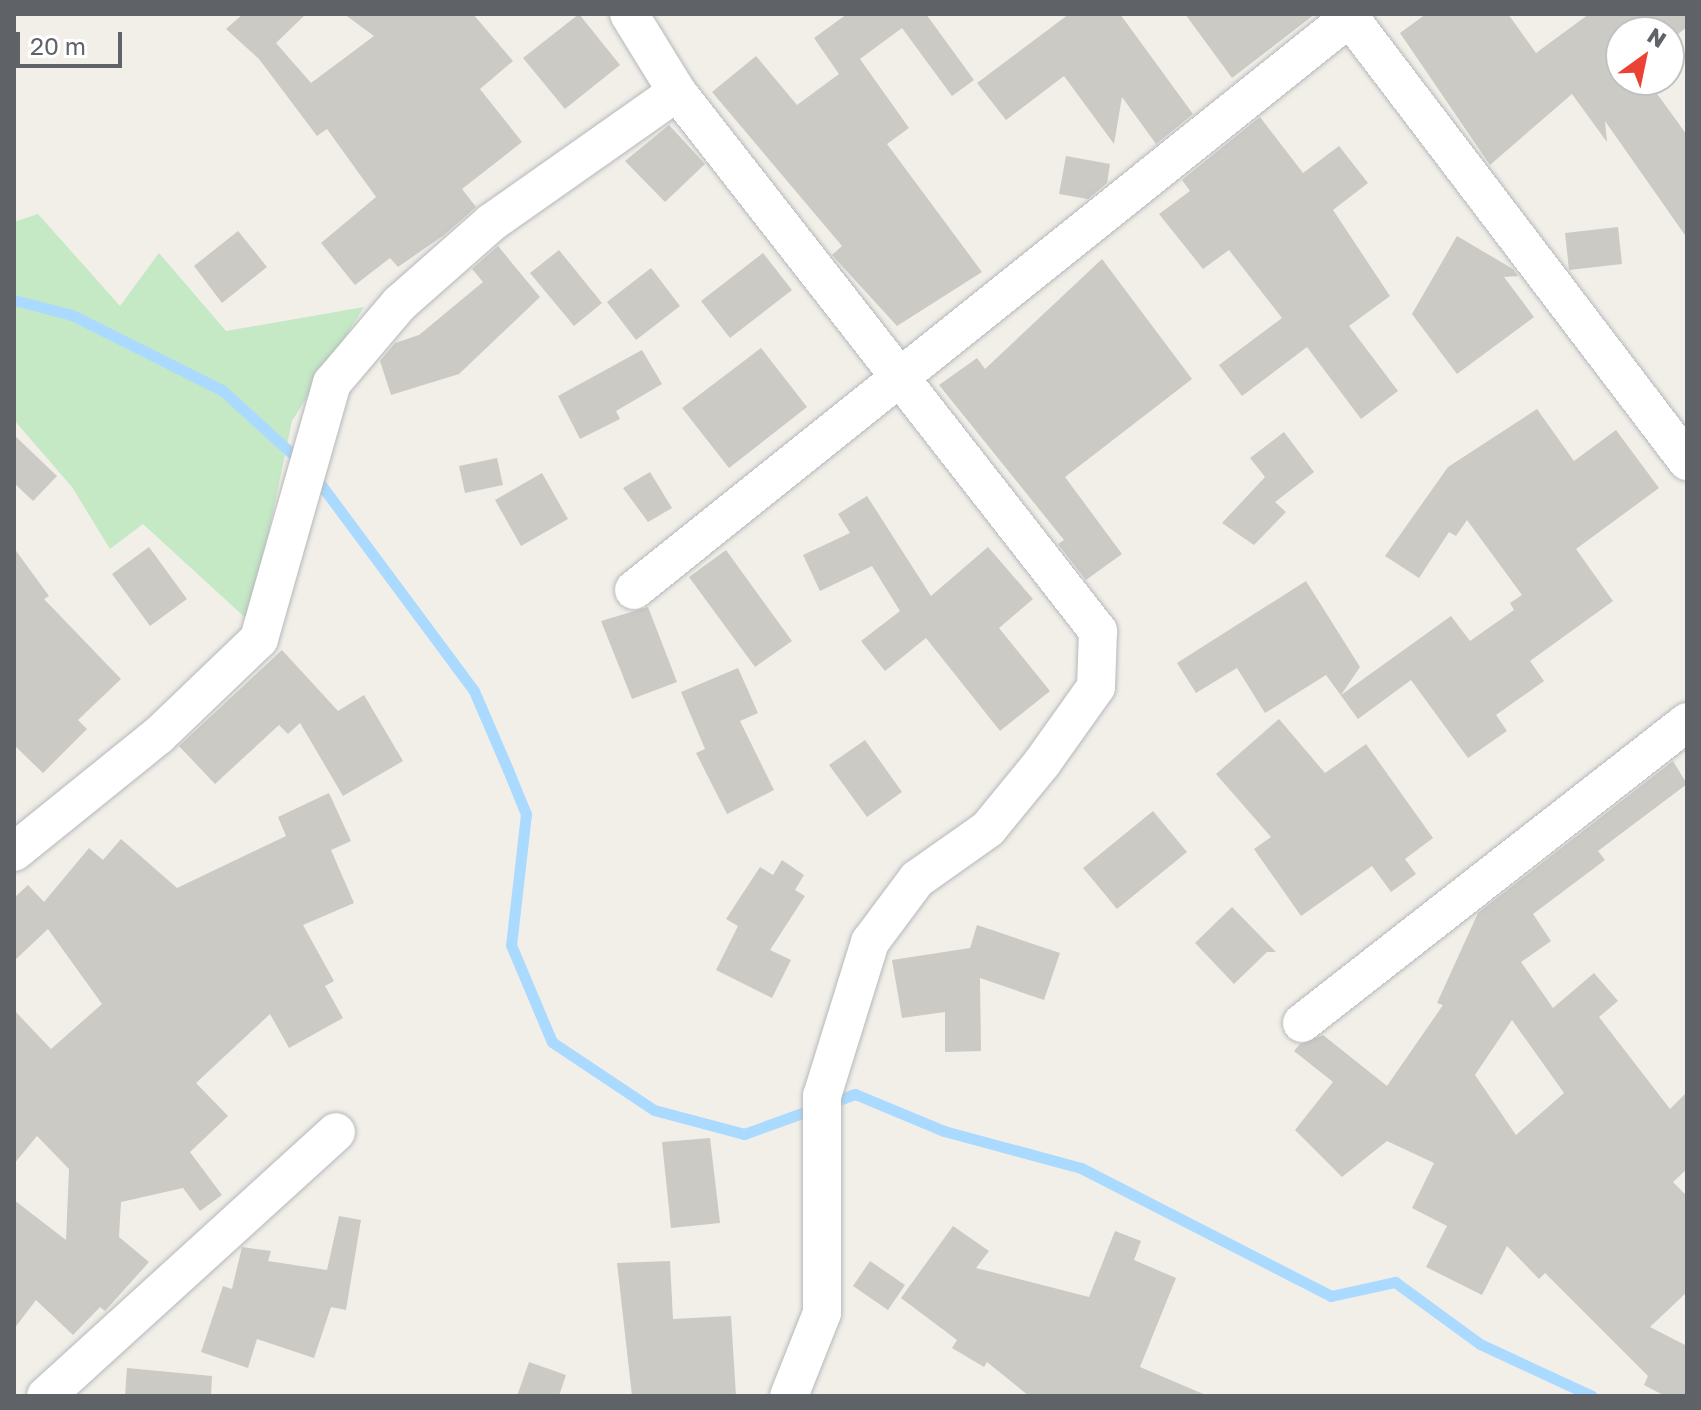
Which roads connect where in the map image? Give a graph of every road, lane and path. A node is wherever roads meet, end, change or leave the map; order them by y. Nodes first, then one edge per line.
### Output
1 (629, 14) edge
2 (1348, 16) edge
3 (677, 92) junction
4 (900, 373) junction
5 (1687, 461) edge
6 (634, 590) dead end
7 (1687, 722) edge
8 (14, 852) edge
9 (1302, 1023) dead end
10 (336, 1132) dead end
11 (46, 1396) edge
12 (789, 1396) edge

1 - 3 street
2 - 4 street
2 - 5 street
3 - 4 street
3 - 8 street
4 - 6 street
4 - 12 street
7 - 9 street
10 - 11 street

